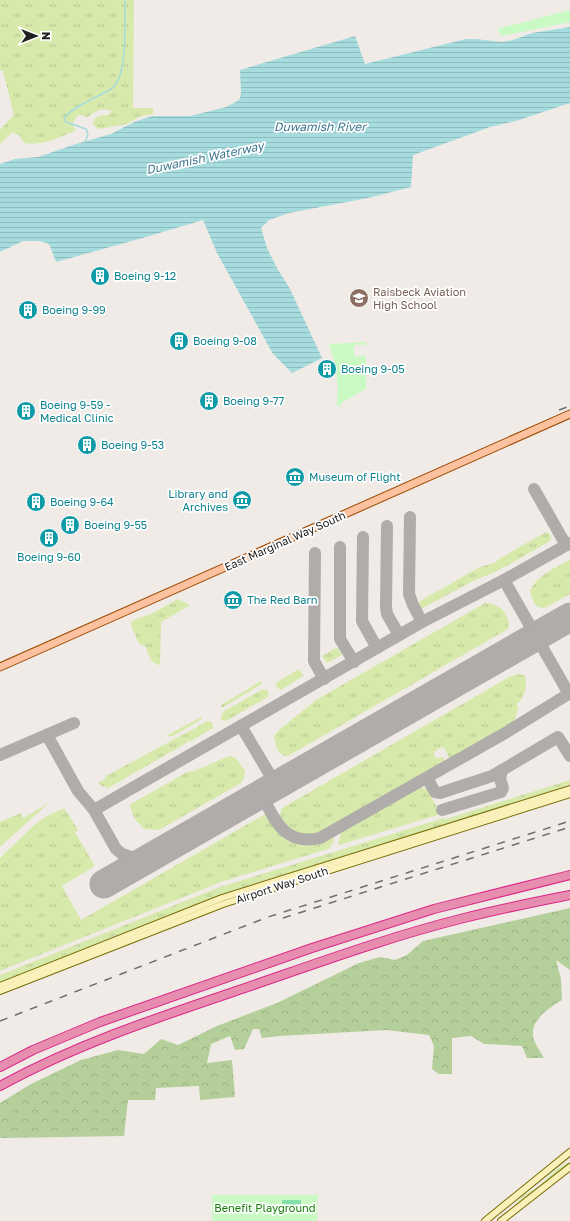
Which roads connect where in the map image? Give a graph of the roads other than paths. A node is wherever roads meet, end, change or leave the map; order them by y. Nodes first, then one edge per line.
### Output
1 (570, 414) edge
2 (0, 667) edge
3 (570, 789) edge
4 (570, 794) edge
5 (570, 875) edge
6 (570, 895) edge
7 (0, 986) edge
8 (0, 991) edge
9 (0, 1067) edge
10 (0, 1086) edge
11 (570, 1152) edge
12 (570, 1168) edge
13 (485, 1221) edge
14 (501, 1221) edge

1 - 2 main road, East Marginal Way South
3 - 7 main road, Airport Way South
4 - 8 main road, Airport Way South
5 - 9 highway
6 - 10 highway
11 - 13 main road
12 - 14 main road

